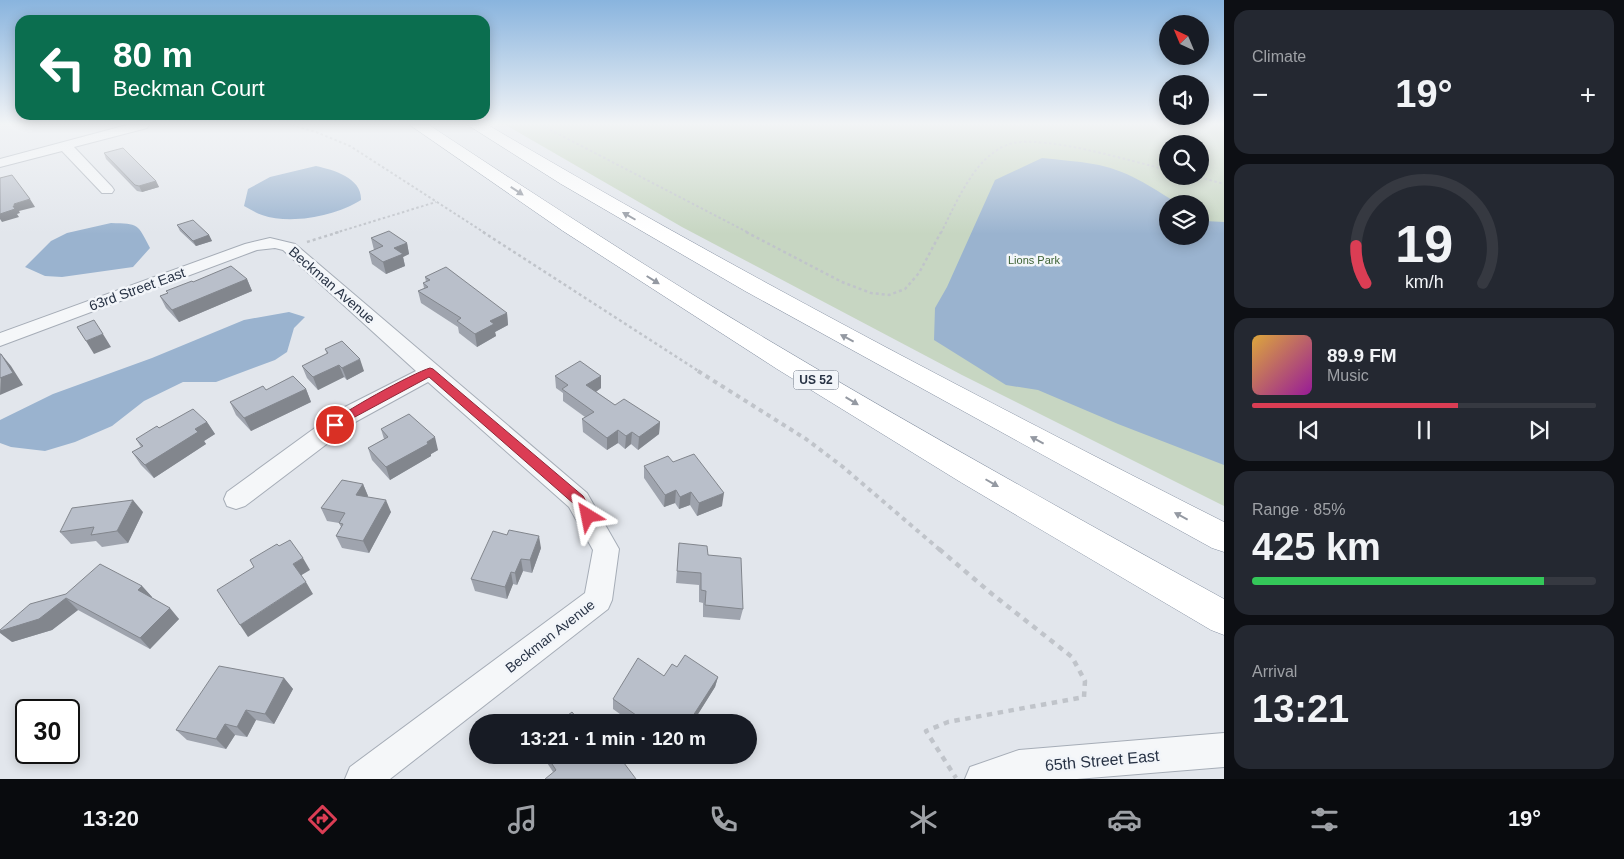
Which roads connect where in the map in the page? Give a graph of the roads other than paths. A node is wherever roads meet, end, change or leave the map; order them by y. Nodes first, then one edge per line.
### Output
1 (80, 161) edge
2 (473, 161) edge
3 (538, 161) edge
4 (107, 190) dead end
5 (282, 244) joint
6 (0, 340) edge
7 (430, 372) junction
8 (236, 499) dead end
9 (1224, 538) edge
10 (1224, 618) edge
11 (1221, 750) edge
12 (362, 779) edge
13 (982, 779) edge

1 - 4 street
2 -> 10 highway, US 52
9 -> 3 highway
5 - 6 street, 63rd Street East
5 - 7 street, Beckman Avenue
7 - 8 street
7 - 12 street, Beckman Avenue
11 - 13 street, 65th Street East

